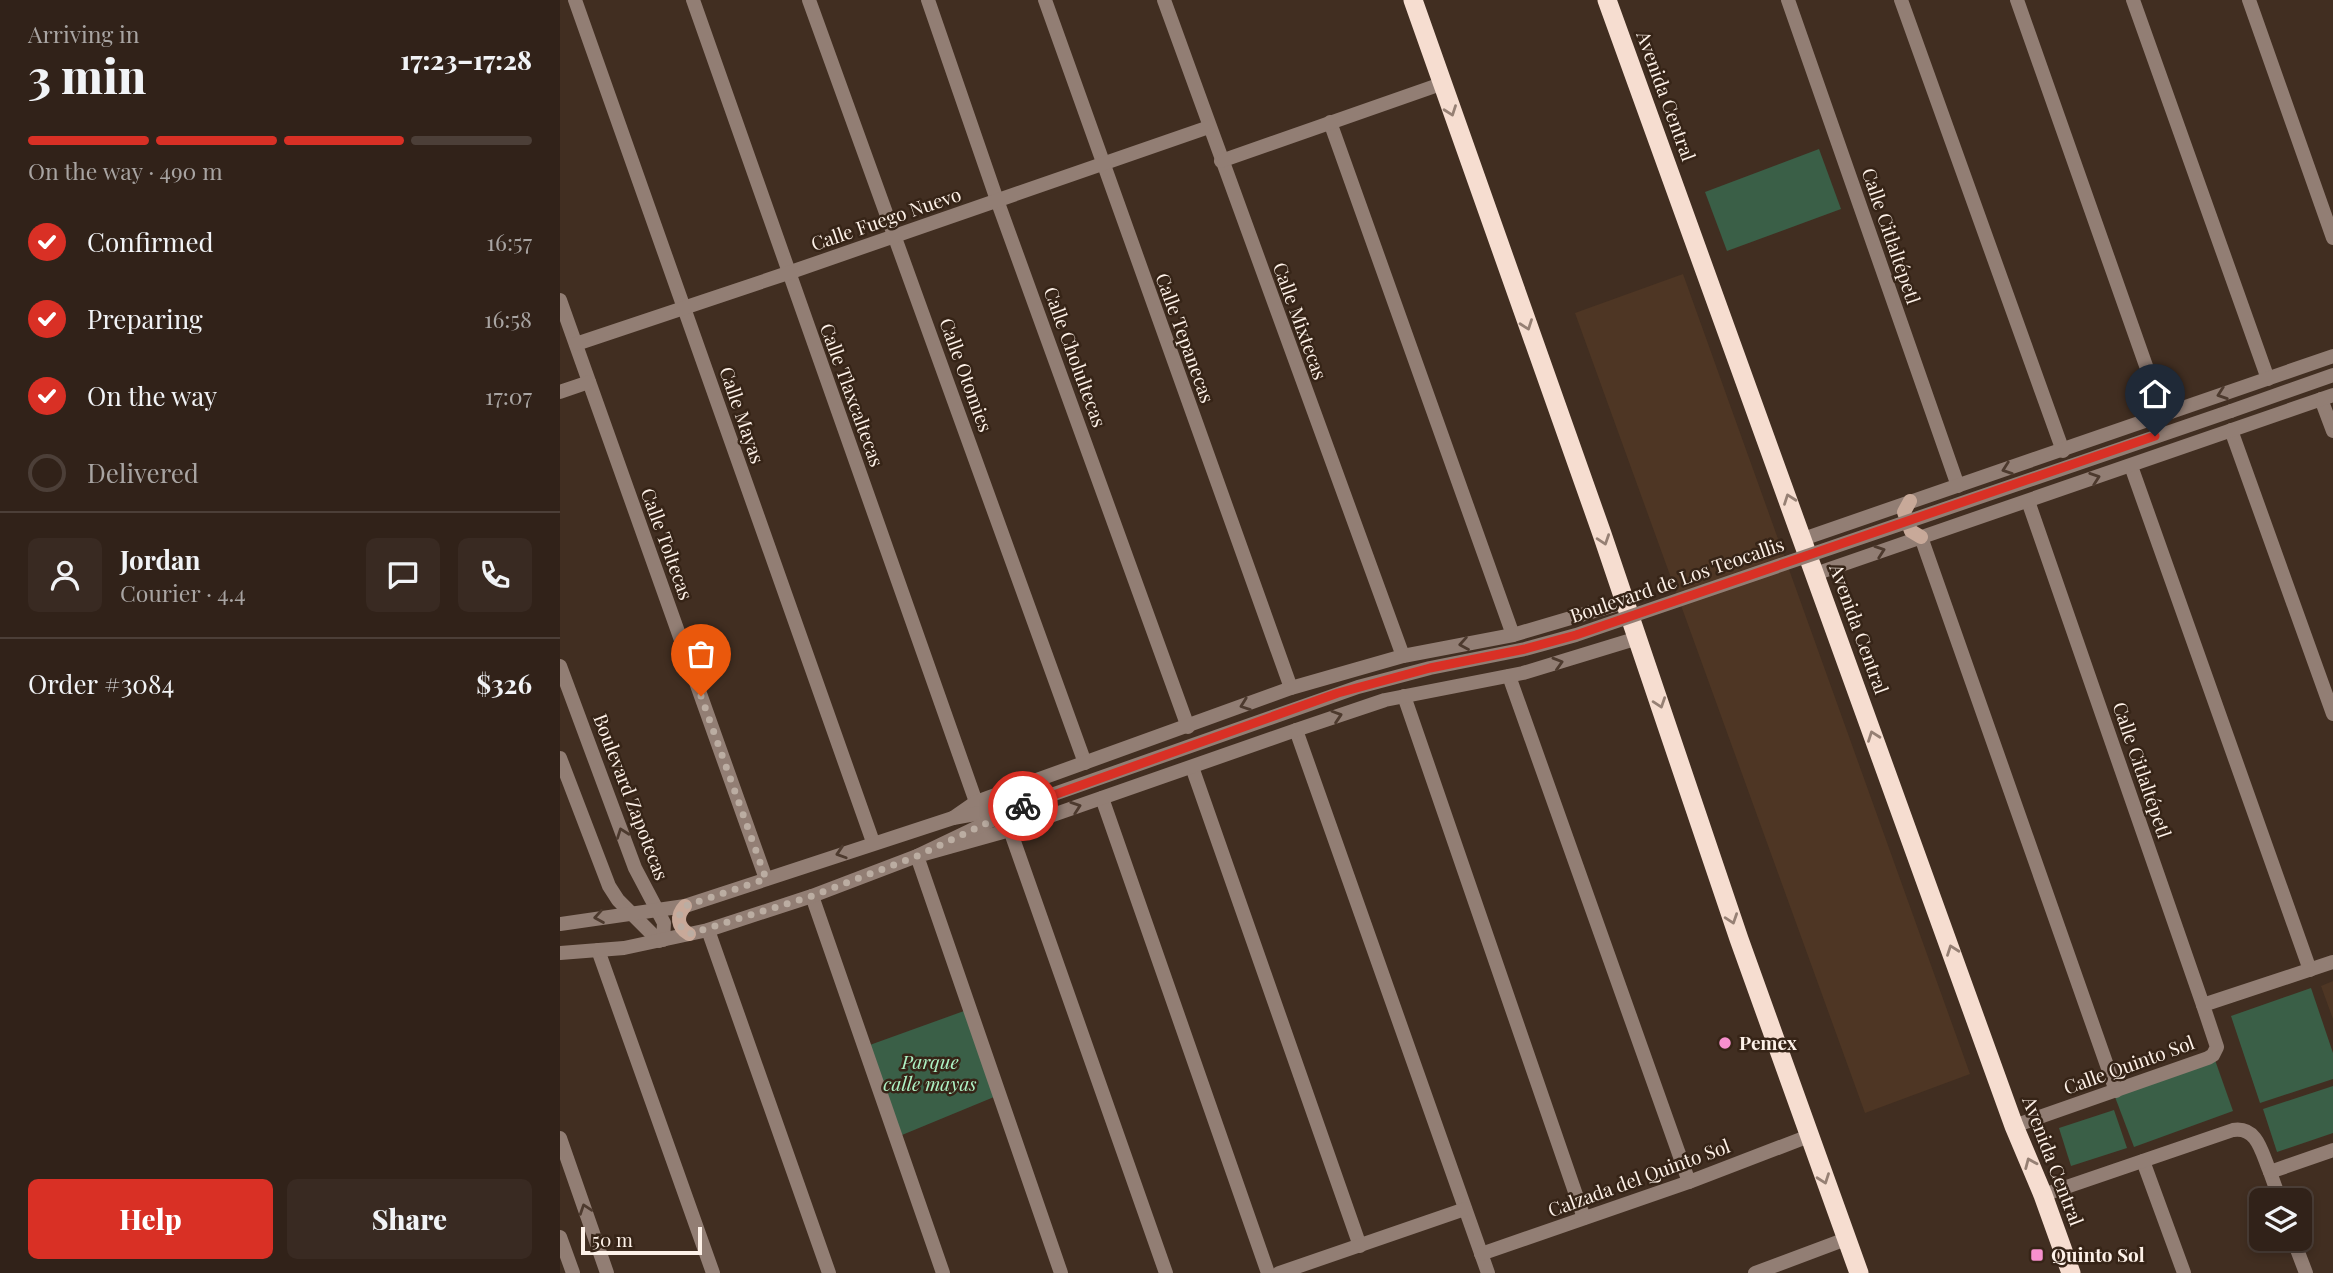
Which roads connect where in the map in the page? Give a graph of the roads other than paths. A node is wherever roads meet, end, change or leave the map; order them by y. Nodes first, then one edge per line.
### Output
1 (575, 0) edge
2 (693, 0) edge
3 (809, 0) edge
4 (928, 0) edge
5 (1045, 0) edge
6 (1164, 0) edge
7 (1413, 0) edge
8 (1607, 0) edge
9 (1788, 0) edge
10 (1901, 0) edge
11 (2017, 0) edge
12 (2133, 0) edge
13 (2249, 0) edge
14 (1441, 84) junction
15 (1331, 122) junction
16 (1209, 127) junction
17 (1221, 161) junction
18 (1102, 163) junction
19 (997, 200) junction
20 (895, 236) junction
21 (2333, 238) edge
22 (788, 273) junction
23 (560, 300) edge
24 (684, 308) junction
25 (576, 344) junction
26 (2333, 356) edge
27 (2333, 375) edge
28 (2267, 379) junction
29 (589, 383) junction
30 (560, 392) edge
31 (2327, 397) edge
32 (2163, 414) junction
33 (2231, 430) junction
34 (2333, 431) edge
35 (2063, 451) junction
36 (2131, 466) junction
37 (1958, 486) junction
38 (1910, 501) junction
39 (2028, 501) junction
40 (1921, 537) junction
41 (1803, 539) junction
42 (1815, 573) junction
43 (1625, 602) junction
44 (1517, 634) junction
45 (1638, 638) junction
46 (1403, 656) junction
47 (560, 666) edge
48 (1516, 675) junction
49 (1291, 688) junction
50 (1404, 696) junction
51 (2333, 714) edge
52 (1188, 727) junction
53 (1296, 730) junction
54 (560, 758) edge
55 (1085, 764) junction
56 (1192, 767) junction
57 (1102, 798) junction
58 (1033, 801) junction
59 (976, 802) junction
60 (953, 818) junction
61 (1010, 830) junction
62 (873, 842) junction
63 (917, 856) junction
64 (766, 879) junction
65 (812, 896) junction
66 (685, 906) junction
67 (656, 909) junction
68 (630, 912) junction
69 (560, 924) edge
70 (708, 930) junction
71 (689, 934) junction
72 (661, 941) junction
73 (597, 950) junction
74 (560, 953) edge
75 (2333, 962) edge
76 (2310, 970) junction
77 (2203, 1005) junction
78 (2216, 1052) joint
79 (2116, 1091) junction
80 (2014, 1126) junction
81 (1808, 1136) junction
82 (560, 1139) edge
83 (2333, 1150) edge
84 (2143, 1161) junction
85 (2270, 1172) junction
86 (1689, 1182) junction
87 (2276, 1188) edge
88 (2043, 1195) junction
89 (1465, 1209) junction
90 (1584, 1218) junction
91 (560, 1237) edge
92 (1846, 1240) junction
93 (1360, 1246) junction
94 (2298, 1251) edge
95 (1481, 1254) junction
96 (573, 1273) edge
97 (607, 1273) edge
98 (713, 1273) edge
99 (829, 1273) edge
100 (943, 1273) edge
101 (1062, 1273) edge
102 (1166, 1273) edge
103 (1268, 1273) edge
104 (1279, 1273) edge
105 (1488, 1273) edge
106 (1755, 1273) edge
107 (1858, 1273) edge
108 (2071, 1273) edge
109 (2183, 1273) edge
110 (2306, 1273) edge

1 - 24 street, Calle Mayas
2 - 22 street, Calle Tlaxcaltecas
3 - 20 street, Calle Otomies
4 - 19 street, Calle Cholultecas
5 - 18 street, Calle Tepanecas
6 - 16 street, Calle Mixtecas
7 - 14 highway
41 -> 8 highway, Avenida Central
9 - 37 street, Calle Citlaltépetl
10 - 35 street
11 - 32 street
12 - 28 street
13 - 21 street
14 - 15 street
14 -> 43 highway
15 - 17 street
15 - 44 street
16 - 17 street, Calle Mixtecas
16 - 18 street, Calle Fuego Nuevo
17 - 46 street, Calle Mixtecas
18 - 19 street, Calle Fuego Nuevo
18 - 49 street, Calle Tepanecas
19 - 20 street, Calle Fuego Nuevo
19 - 52 street, Calle Cholultecas
20 - 22 street, Calle Fuego Nuevo
20 - 55 street, Calle Otomies
22 - 24 street, Calle Fuego Nuevo
22 - 59 street, Calle Tlaxcaltecas
23 - 25 street, Calle Toltecas
24 - 25 street, Calle Fuego Nuevo
24 - 62 street, Calle Mayas
25 - 29 street, Calle Toltecas
26 - 28 street, Boulevard de Los Teocallis
27 - 58 street, Boulevard de Los Teocallis, bridge
28 -> 32 street, Boulevard de Los Teocallis
29 - 30 street
29 - 64 street, Calle Toltecas
31 - 33 street
31 - 34 street
32 - 35 street, Boulevard de Los Teocallis
33 - 36 street
33 - 51 street
35 -> 37 street, Boulevard de Los Teocallis
39 -> 36 street
36 - 76 street
37 - 38 street, Boulevard de Los Teocallis
38 - 40 main road
38 - 41 street, Boulevard de Los Teocallis
39 - 40 street
39 - 77 street, Calle Citlaltépetl
42 -> 40 street
40 - 79 street
41 - 42 highway, Avenida Central
80 -> 42 highway, Avenida Central
43 - 44 street, Boulevard de Los Teocallis
43 - 45 highway
44 -> 46 street, Boulevard de Los Teocallis
44 - 48 street
48 -> 45 street
45 -> 81 highway
46 - 49 street, Boulevard de Los Teocallis
67 -> 47 street, Boulevard Zapotecas
48 - 50 street
48 - 86 street
49 -> 52 street, Boulevard de Los Teocallis
53 -> 50 street
50 - 90 street
52 - 55 street, Boulevard de Los Teocallis
53 - 56 street
53 - 89 street
54 - 68 street
55 - 59 street, Boulevard de Los Teocallis
56 - 57 street
56 - 93 street
61 -> 57 street
57 - 103 street
58 - 60 street, Boulevard de Los Teocallis
58 - 63 street, Boulevard de Los Teocallis
59 - 60 street, Boulevard de Los Teocallis
60 - 62 street, Boulevard de Los Teocallis
61 - 63 street
61 - 102 street
62 -> 64 street, Boulevard de Los Teocallis
63 - 65 street, Boulevard de Los Teocallis
63 - 101 street
64 - 66 street, Boulevard de Los Teocallis
65 - 70 street, Boulevard de Los Teocallis
65 - 100 street
66 - 67 street, Boulevard de Los Teocallis
66 - 71 main road
67 - 68 street, Boulevard de Los Teocallis
67 - 72 street, Boulevard Zapotecas
68 -> 69 street, Boulevard de Los Teocallis
68 - 72 street
70 - 71 street, Boulevard de Los Teocallis
70 - 99 street
71 - 72 street, Boulevard de Los Teocallis
72 - 73 street, Boulevard de Los Teocallis
73 - 74 street, Boulevard de Los Teocallis
73 - 98 street
75 - 76 street
76 - 77 street
77 - 78 street, Calle Citlaltépetl
78 - 79 street, Calle Quinto Sol
79 - 80 street, Calle Quinto Sol
88 -> 80 highway, Avenida Central
81 - 86 street, Calzada del Quinto Sol
81 -> 92 highway
97 -> 82 street
83 - 85 street
84 - 85 street
84 - 88 street
84 - 109 street
85 - 87 street
86 - 90 street, Calzada del Quinto Sol
88 - 108 highway, Avenida Central
89 - 93 street
89 - 95 street
90 - 95 street, Calzada del Quinto Sol
91 - 96 street
92 - 106 street
92 - 107 highway
93 - 104 street
94 - 110 street
95 - 105 street

